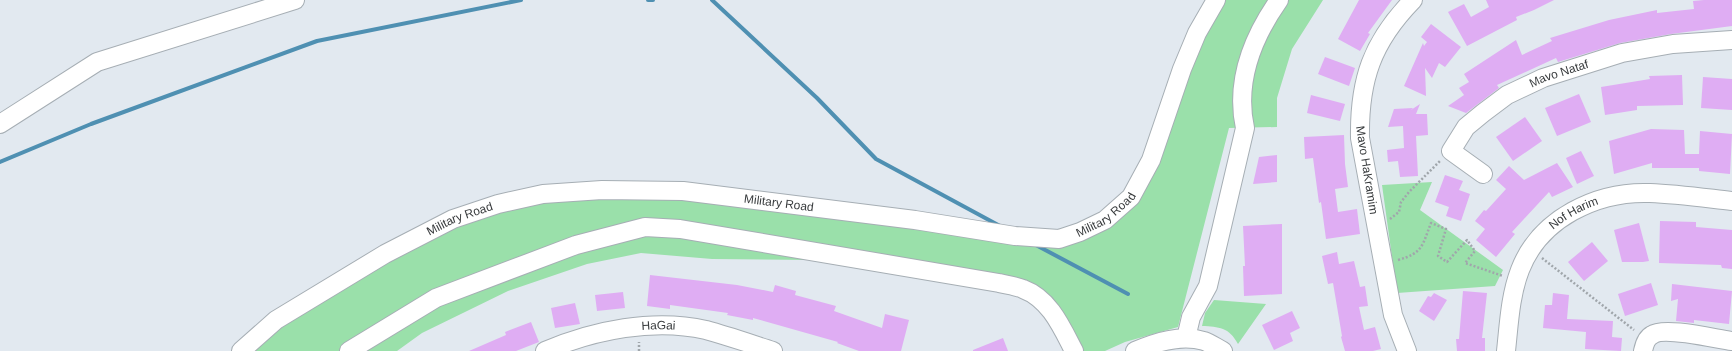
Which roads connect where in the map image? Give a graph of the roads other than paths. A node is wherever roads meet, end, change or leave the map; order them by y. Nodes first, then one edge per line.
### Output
1 (295, 0) edge
2 (1216, 0) edge
3 (1279, 0) edge
4 (1413, 0) edge
5 (1732, 40) edge
6 (0, 124) edge
7 (1484, 174) dead end
8 (1732, 201) edge
9 (1186, 338) junction
10 (1732, 341) edge
11 (1645, 346) edge
12 (241, 351) edge
13 (349, 351) edge
14 (545, 351) edge
15 (773, 351) edge
16 (1074, 351) edge
17 (1135, 351) edge
18 (1223, 351) edge
19 (1407, 351) edge
20 (1506, 351) edge

1 - 6 street
2 - 12 street, Military Road
3 - 9 street
4 - 19 street, Mavo HaKramim
5 - 7 street, Mavo Nataf
8 - 20 street, Nof Harim
9 - 17 street
9 - 18 street
10 - 11 street
13 - 16 street
14 - 15 street, HaGai

